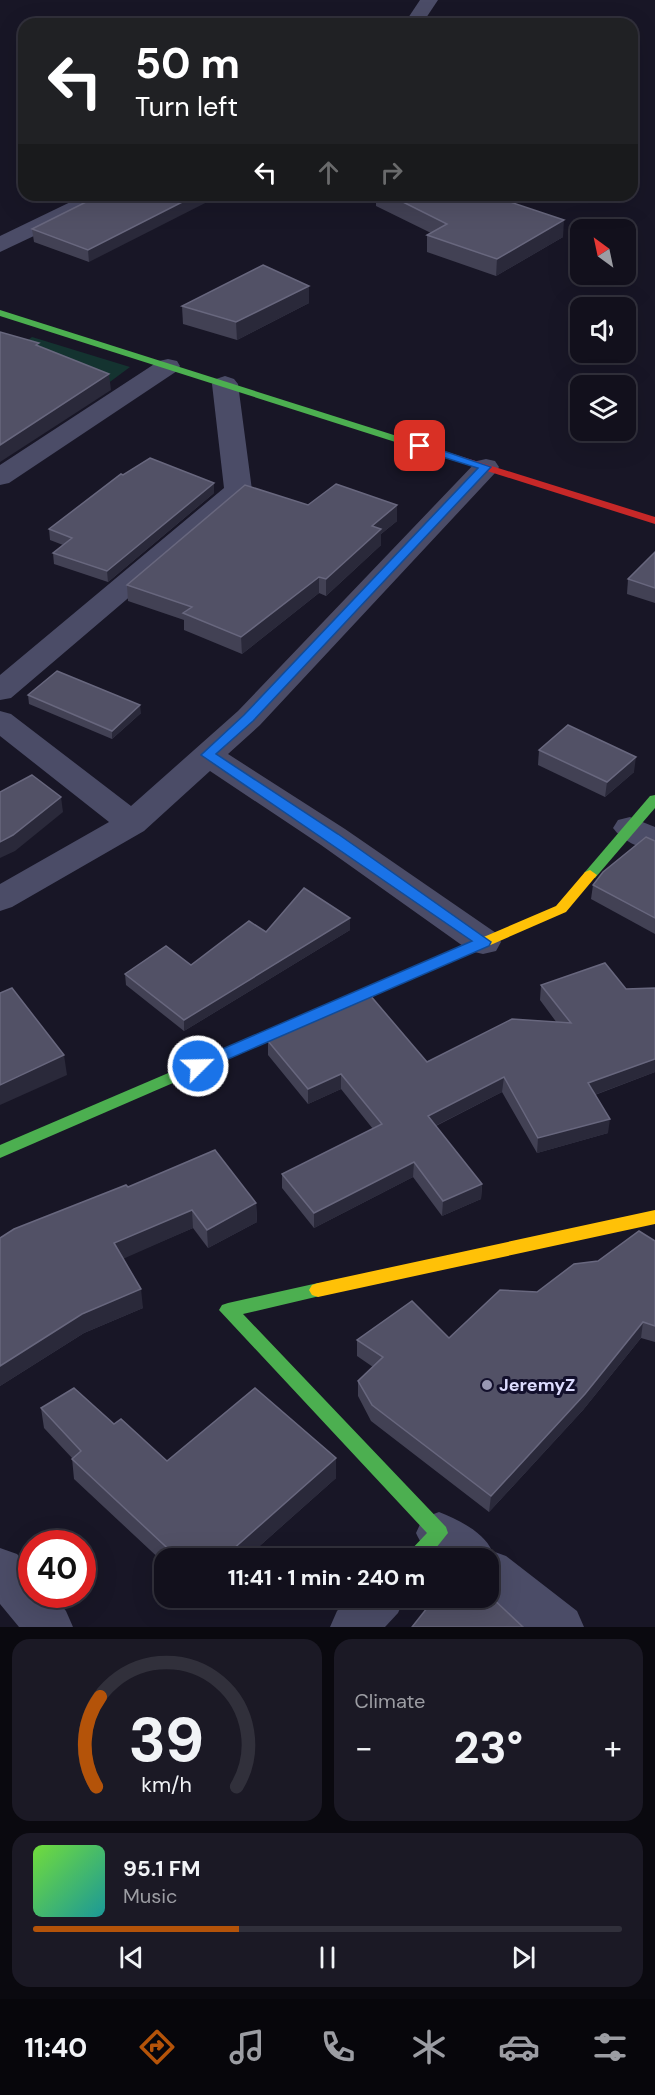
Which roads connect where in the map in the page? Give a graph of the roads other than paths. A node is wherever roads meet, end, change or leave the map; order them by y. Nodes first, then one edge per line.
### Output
1 (429, 0) edge
2 (417, 18) edge
3 (90, 201) edge
4 (0, 245) edge
5 (0, 313) edge
6 (168, 366) junction
7 (225, 384) junction
8 (486, 467) junction
9 (0, 477) edge
10 (655, 521) edge
11 (0, 692) edge
12 (0, 721) edge
13 (208, 755) junction
14 (655, 799) edge
15 (132, 823) junction
16 (643, 834) edge
17 (0, 899) edge
18 (483, 942) junction
19 (0, 1152) edge
20 (655, 1217) edge
21 (441, 1548) edge
22 (0, 1569) edge
23 (499, 1579) edge
24 (372, 1608) edge
25 (50, 1627) edge
26 (354, 1627) edge
27 (560, 1627) edge

1 - 2 street
3 - 4 street
5 - 6 street
6 - 7 street
6 - 9 street
7 - 8 street
7 - 11 street
8 - 10 street
8 - 13 street
12 - 15 street
13 - 15 street
13 - 18 street
14 - 16 street
15 - 17 street
16 - 18 street
18 - 19 street
20 - 21 street
22 - 25 street
23 - 27 street
24 - 26 street

